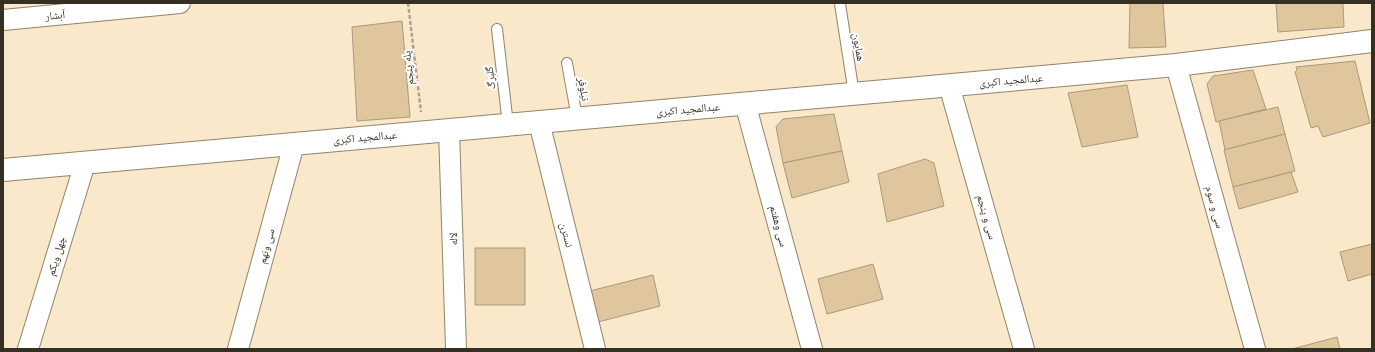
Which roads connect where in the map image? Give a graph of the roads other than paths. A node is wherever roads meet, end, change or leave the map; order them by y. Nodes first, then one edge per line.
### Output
1 (180, 3) edge
2 (840, 4) edge
3 (3, 20) edge
4 (497, 29) dead end
5 (1372, 41) edge
6 (567, 63) dead end
7 (1176, 65) junction
8 (949, 85) junction
9 (854, 94) junction
10 (745, 103) junction
11 (577, 118) junction
12 (539, 122) junction
13 (508, 125) junction
14 (449, 130) junction
15 (294, 144) junction
16 (85, 162) junction
17 (3, 170) edge
18 (28, 349) edge
19 (238, 349) edge
20 (456, 349) edge
21 (595, 349) edge
22 (812, 349) edge
23 (1024, 349) edge
24 (1255, 349) edge

1 - 3 street, آبشار
2 - 9 lane, همایون
4 - 13 lane, گلبرگ
5 - 7 street, عبدالمجید اکبری
6 - 11 lane, نیلوفر
7 - 8 street, عبدالمجید اکبری
7 - 24 street, سی و سوم
8 - 9 street, عبدالمجید اکبری
8 - 23 street, سی و پنجم
9 - 10 street, عبدالمجید اکبری
10 - 11 street, عبدالمجید اکبری
10 - 22 street, سی وهفتم
11 - 12 street, عبدالمجید اکبری
12 - 13 street, عبدالمجید اکبری
12 - 21 street, نسترن
13 - 14 street, عبدالمجید اکبری
14 - 15 street, عبدالمجید اکبری
14 - 20 street, لاله
15 - 16 street, عبدالمجید اکبری
15 - 19 street, سی ونهم
16 - 17 street, عبدالمجید اکبری
16 - 18 street, چهل ویکم

